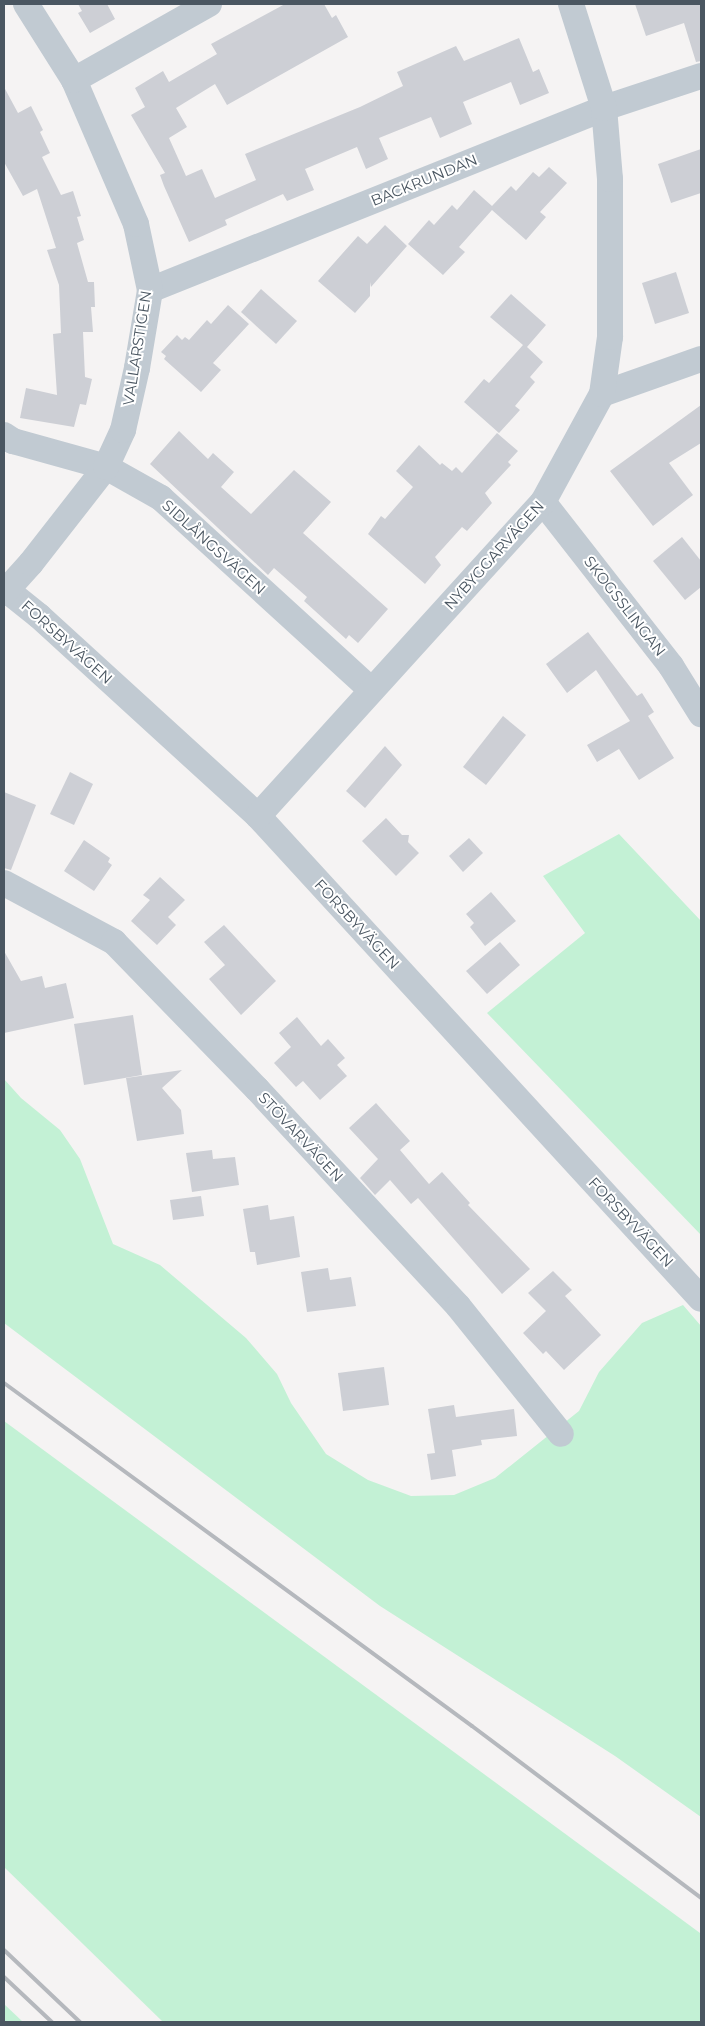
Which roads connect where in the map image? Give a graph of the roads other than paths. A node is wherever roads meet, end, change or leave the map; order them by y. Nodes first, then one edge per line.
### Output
1 (26, 4) edge
2 (209, 4) edge
3 (571, 4) edge
4 (701, 76) edge
5 (74, 80) junction
6 (604, 108) junction
7 (150, 290) junction
8 (701, 359) edge
9 (602, 394) junction
10 (4, 435) edge
11 (106, 467) junction
12 (543, 502) junction
13 (5, 590) edge
14 (371, 690) junction
15 (701, 714) edge
16 (258, 816) junction
17 (4, 883) edge
18 (697, 1296) edge
19 (561, 1434) dead end

1 - 5 street, VALLARSTIGEN
2 - 5 street
3 - 6 street, NYBYGGARVÄGEN
4 - 6 street, BACKRUNDAN
5 - 7 street, VALLARSTIGEN
6 - 7 street, BACKRUNDAN
6 - 9 street, NYBYGGARVÄGEN
7 - 11 street, VALLARSTIGEN
8 - 9 street
9 - 12 street, NYBYGGARVÄGEN
10 - 11 street, SIDLÅNGSVÄGEN
11 - 13 street, VALLARSTIGEN
11 - 14 street, SIDLÅNGSVÄGEN
12 - 14 street, NYBYGGARVÄGEN
12 - 15 street, SKOGSSLINGAN
13 - 16 street, FORSBYVÄGEN
14 - 16 street, NYBYGGARVÄGEN
16 - 18 street, FORSBYVÄGEN
17 - 19 street, STÖVARVÄGEN

